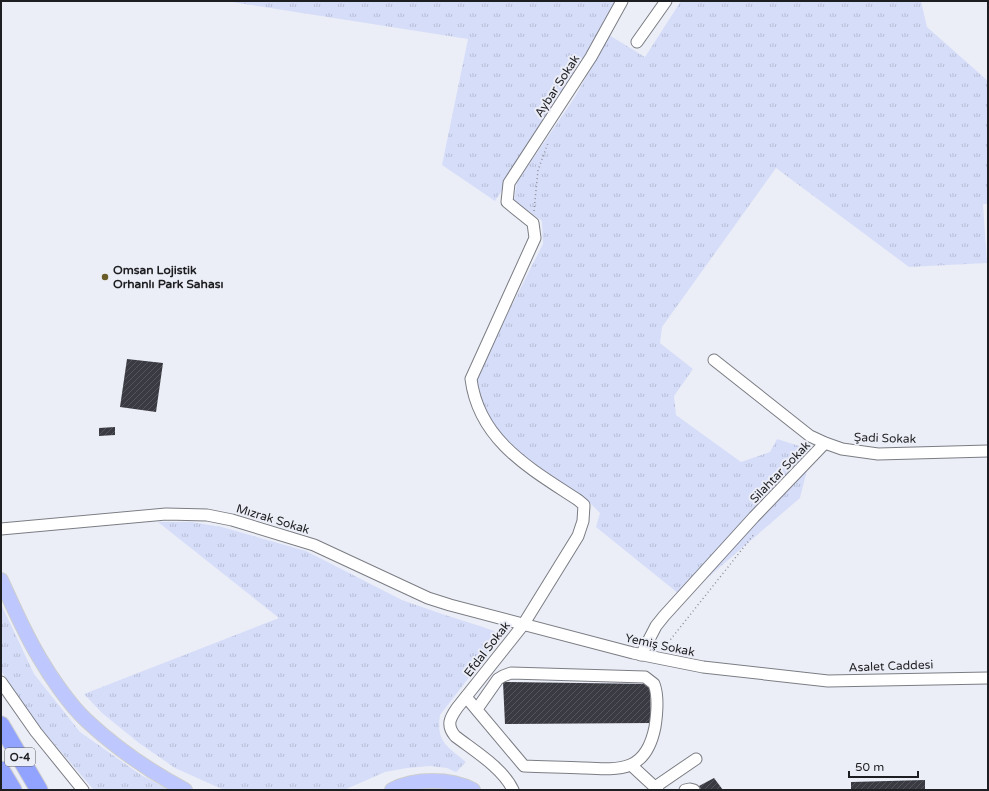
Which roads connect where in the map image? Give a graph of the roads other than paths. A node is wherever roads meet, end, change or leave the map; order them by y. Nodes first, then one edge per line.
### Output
1 (622, 1) edge
2 (666, 1) edge
3 (637, 42) dead end
4 (714, 360) dead end
5 (825, 443) junction
6 (988, 451) edge
7 (584, 506) joint
8 (1, 528) edge
9 (1, 580) edge
10 (523, 624) junction
11 (641, 655) junction
12 (794, 678) joint
13 (988, 678) edge
14 (1, 682) edge
15 (466, 697) junction
16 (477, 709) junction
17 (1, 725) edge
18 (696, 759) dead end
19 (631, 765) junction
20 (1, 770) edge
21 (657, 788) edge
22 (13, 790) edge
23 (39, 790) edge
24 (83, 790) edge
25 (185, 790) edge
26 (392, 790) edge
27 (473, 790) edge
28 (513, 790) edge
29 (685, 790) edge
30 (694, 790) edge

1 - 7 street, Aybar Sokak
2 - 3 street
4 - 5 street, Şadi Sokak
5 - 6 street, Şadi Sokak
5 - 11 street, Silahtar Sokak
7 - 10 street, Efdal Sokak
8 - 10 street, Mızrak Sokak
9 - 25 main road
10 - 11 street, Yemiş Sokak
10 - 15 street, Efdal Sokak
11 - 12 street, Yemiş Sokak
12 - 13 street, Asalet Caddesi
14 - 24 street
15 - 16 street
15 - 28 street, Efdal Sokak
16 - 19 street
16 - 19 street
17 - 23 highway, O-4
18 - 21 street
19 - 21 street
20 - 22 highway, O-4
26 - 27 main road
29 - 30 street

